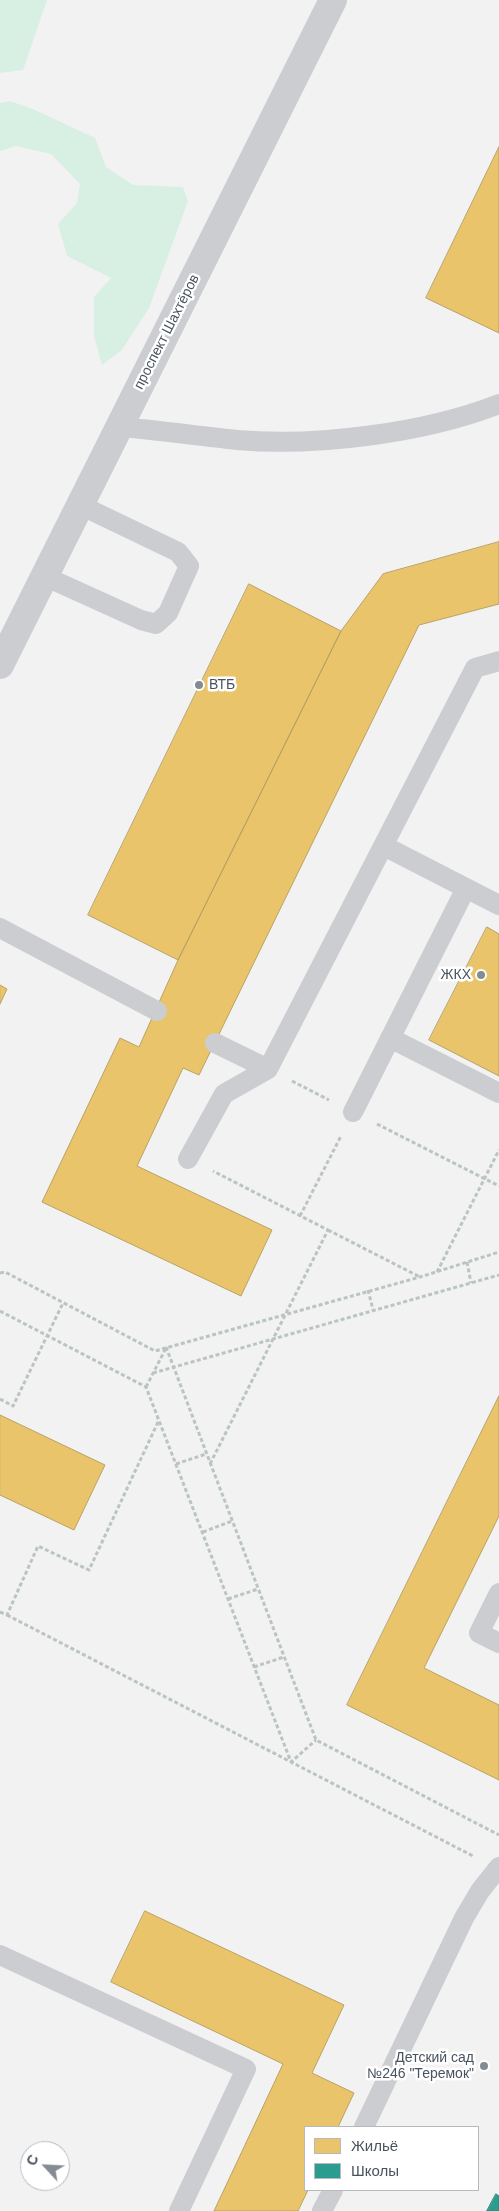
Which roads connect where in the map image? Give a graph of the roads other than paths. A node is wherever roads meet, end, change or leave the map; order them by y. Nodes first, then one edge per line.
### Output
1 (333, 0) edge
2 (499, 404) edge
3 (119, 427) junction
4 (80, 505) junction
5 (44, 576) junction
6 (499, 661) edge
7 (0, 665) edge
8 (384, 846) junction
9 (466, 888) junction
10 (499, 905) edge
11 (0, 928) edge
12 (156, 1011) dead end
13 (390, 1038) junction
14 (215, 1043) dead end
15 (268, 1069) junction
16 (499, 1093) edge
17 (353, 1112) road end
18 (188, 1159) road end
19 (499, 1593) edge
20 (499, 1643) edge
21 (498, 1868) edge
22 (0, 1955) edge
23 (364, 2126) edge
24 (332, 2191) edge
25 (179, 2211) edge
26 (322, 2211) edge

1 - 3 street, проспект Шахтёров
2 - 3 lane
3 - 4 street, проспект Шахтёров
4 - 5 street, проспект Шахтёров
4 - 5 lane
5 - 7 street, проспект Шахтёров
6 - 8 lane
8 - 9 lane
8 - 15 lane
9 - 10 lane
9 - 13 lane
11 - 12 lane
13 - 16 lane
13 - 17 lane
14 - 15 lane
15 - 18 lane
19 - 20 lane
21 - 23 lane
22 - 25 lane
24 - 26 lane

